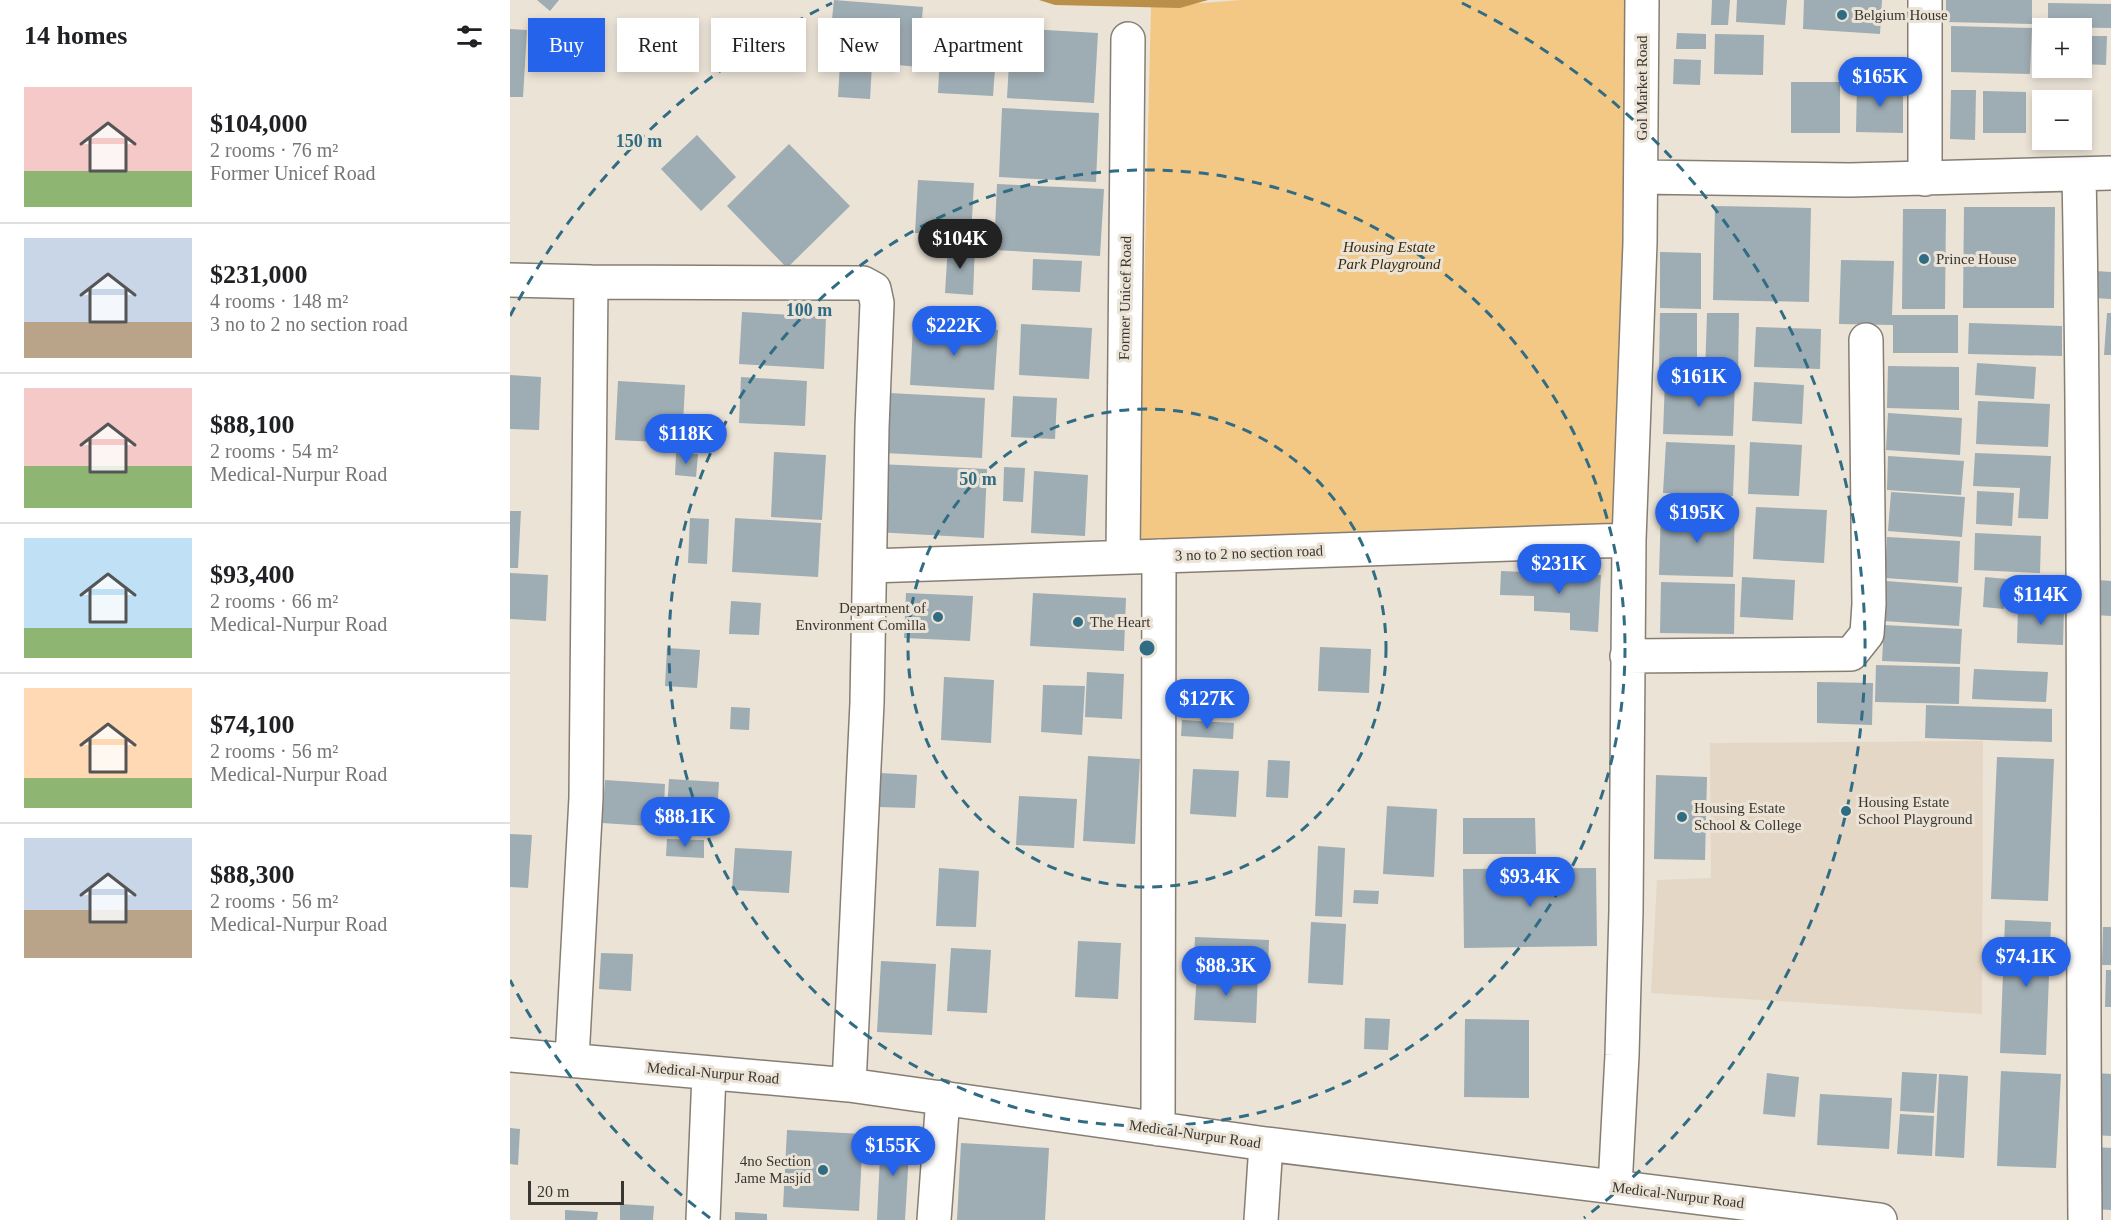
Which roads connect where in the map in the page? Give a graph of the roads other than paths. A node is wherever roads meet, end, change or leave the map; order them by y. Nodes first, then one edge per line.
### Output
1 (1642, 0) edge
2 (1925, 0) edge
3 (1128, 39) dead end
4 (2111, 173) edge
5 (2079, 174) junction
6 (1641, 177) junction
7 (1925, 179) junction
8 (510, 280) edge
9 (591, 282) junction
10 (1866, 340) dead end
11 (1629, 540) junction
12 (1159, 556) junction
13 (1123, 557) junction
14 (870, 566) junction
15 (1628, 656) junction
16 (510, 1055) edge
17 (572, 1059) junction
18 (709, 1074) junction
19 (849, 1084) junction
20 (943, 1097) junction
21 (1158, 1129) junction
22 (1266, 1144) junction
23 (1615, 1187) junction
24 (703, 1220) edge
25 (934, 1220) edge
26 (1261, 1220) edge
27 (1880, 1220) edge
28 (2085, 1220) edge

1 - 6 street, Gol Market Road
2 - 7 street
3 - 13 street, Former Unicef Road
4 - 5 street
5 - 7 street
5 - 28 street
6 - 7 street
6 - 11 street, Gol Market Road
8 - 9 street
9 - 14 street
9 - 17 street
10 - 15 street
11 - 12 street, 3 no to 2 no section road
11 - 15 street, Gol Market Road
12 - 13 street, 3 no to 2 no section road
12 - 21 street
13 - 14 street, 3 no to 2 no section road
14 - 19 street
15 - 23 street, Gol Market Road
16 - 17 street, Medical-Nurpur Road
17 - 18 street, Medical-Nurpur Road
18 - 19 street, Medical-Nurpur Road
18 - 24 street
19 - 20 street, Medical-Nurpur Road
20 - 21 street, Medical-Nurpur Road
20 - 25 street
21 - 22 street, Medical-Nurpur Road
22 - 23 street, Medical-Nurpur Road
22 - 26 street
23 - 27 street, Medical-Nurpur Road

